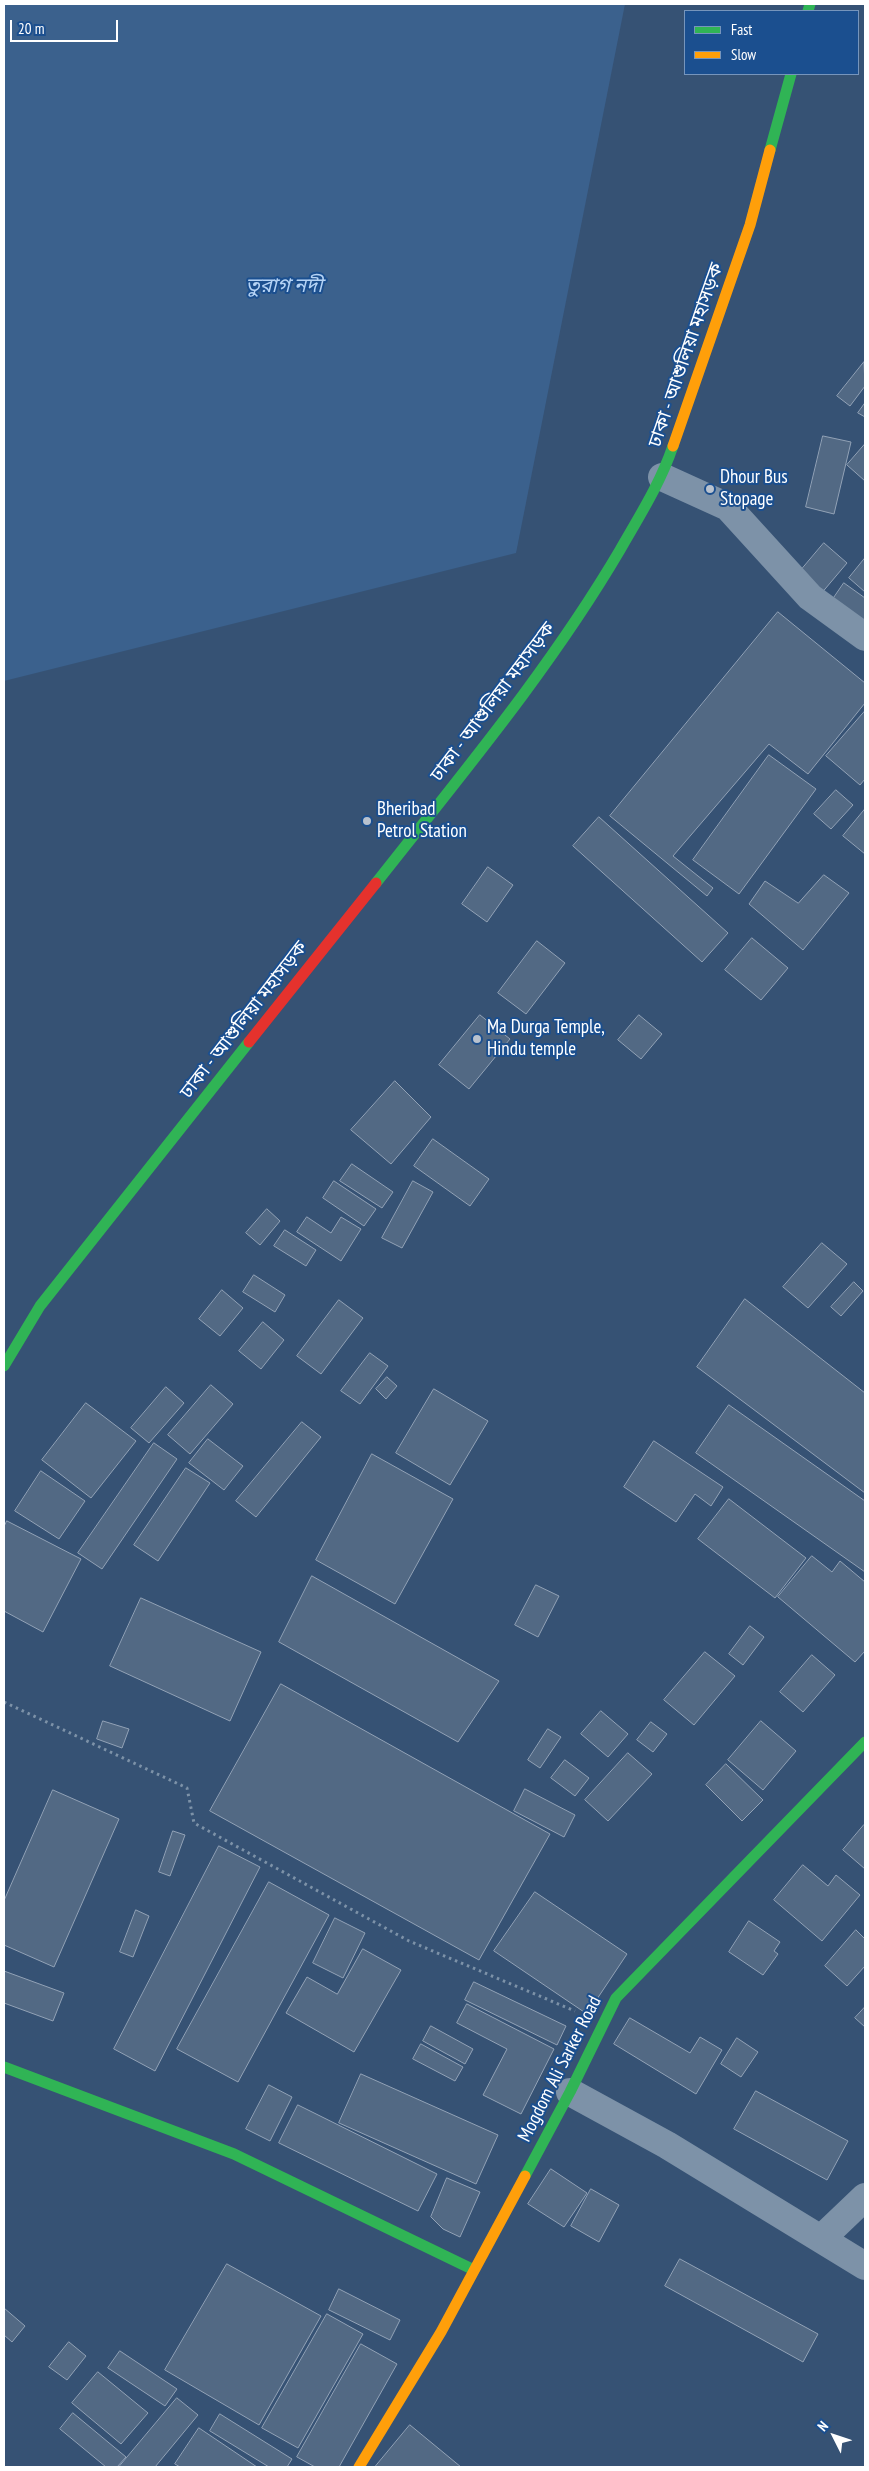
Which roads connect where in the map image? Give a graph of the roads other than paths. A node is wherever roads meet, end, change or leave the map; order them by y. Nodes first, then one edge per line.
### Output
1 (791, 75) edge
2 (662, 477) junction
3 (865, 637) edge
4 (4, 1366) edge
5 (865, 1742) edge
6 (4, 2067) edge
7 (570, 2092) junction
8 (865, 2197) edge
9 (822, 2238) junction
10 (865, 2266) edge
11 (474, 2270) junction
12 (359, 2467) edge

1 - 2 main road, ঢাকা - আশুলিয়া মহাসড়ক
2 - 3 street
2 - 4 main road, ঢাকা - আশুলিয়া মহাসড়ক
5 - 7 main road, Mogdom Ali Sarker Road
6 - 11 main road
7 - 9 street
7 - 11 main road, Mogdom Ali Sarker Road
8 - 9 street
9 - 10 street
11 - 12 main road, Mogdom Ali Sarker Road

